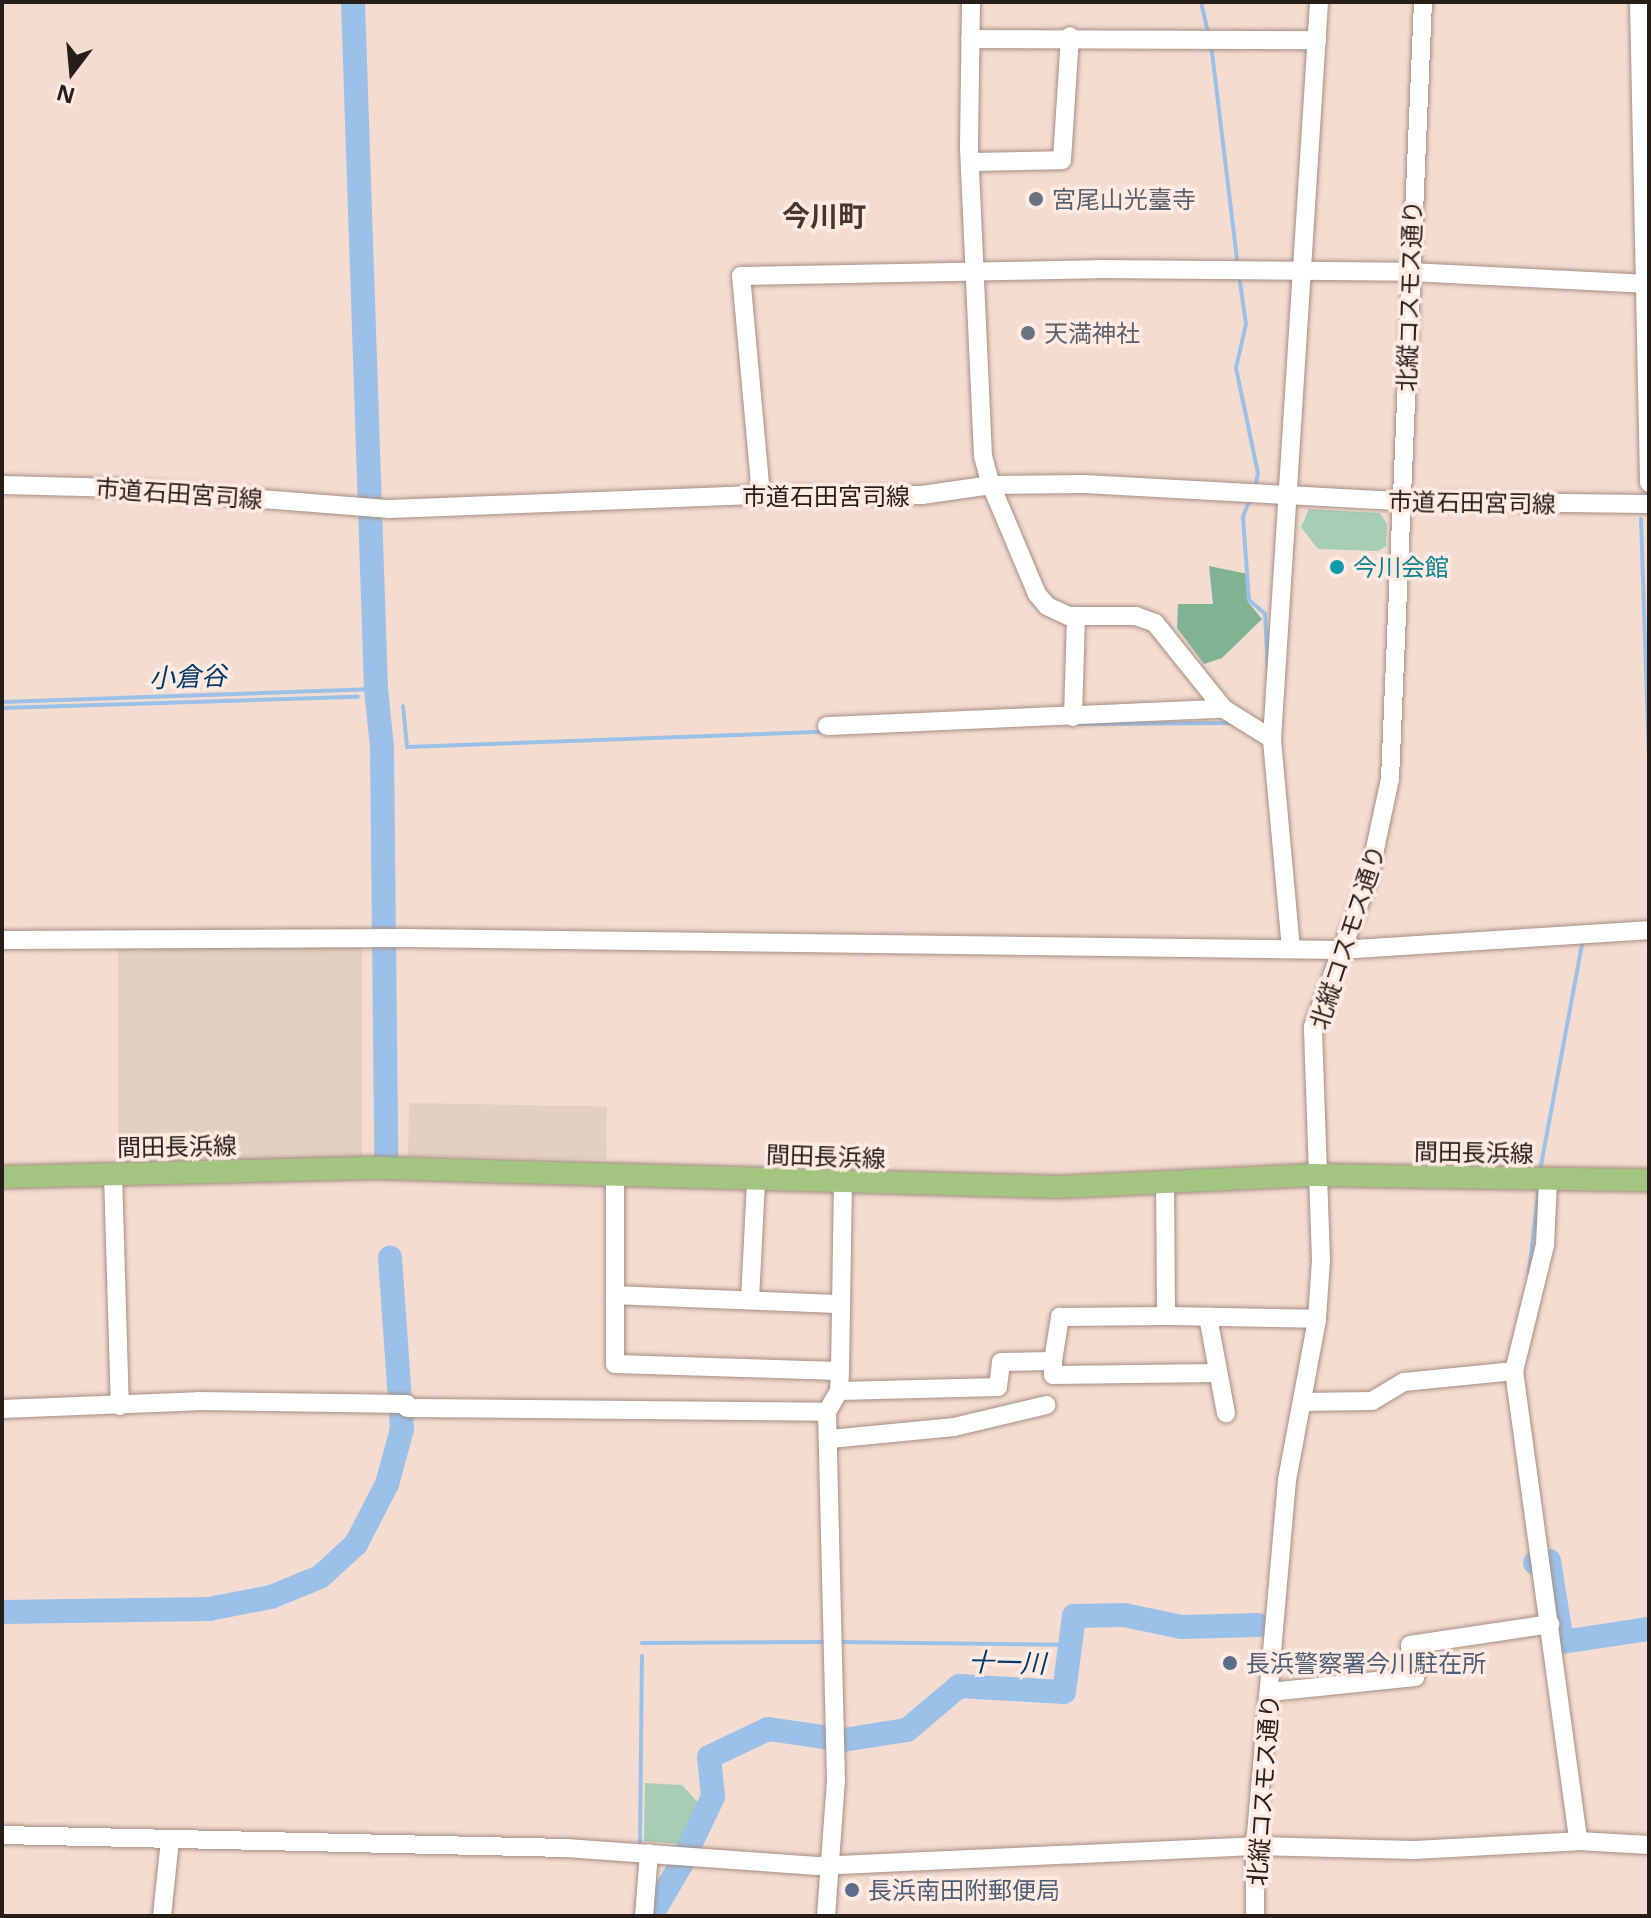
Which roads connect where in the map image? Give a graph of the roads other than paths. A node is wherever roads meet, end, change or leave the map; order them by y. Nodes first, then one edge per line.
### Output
1 (971, 2) edge
2 (1319, 2) edge
3 (1423, 2) edge
4 (1639, 2) edge
5 (1070, 36) junction
6 (970, 39) junction
7 (1317, 40) junction
8 (970, 162) junction
9 (977, 272) junction
10 (1301, 272) junction
11 (1410, 272) junction
12 (1644, 284) junction
13 (1649, 483) edge
14 (2, 485) edge
15 (991, 485) junction
16 (761, 495) junction
17 (1286, 495) junction
18 (1402, 501) junction
19 (1649, 504) edge
20 (1076, 616) junction
21 (1224, 709) junction
22 (1073, 717) junction
23 (827, 726) dead end
24 (1272, 739) junction
25 (1649, 930) edge
26 (2, 940) edge
27 (1291, 949) junction
28 (1341, 950) junction
29 (113, 1174) junction
30 (615, 1176) junction
31 (1317, 1176) junction
32 (2, 1177) edge
33 (756, 1180) junction
34 (1548, 1180) junction
35 (1649, 1180) edge
36 (1165, 1182) junction
37 (843, 1183) junction
38 (615, 1295) junction
39 (750, 1300) junction
40 (841, 1304) junction
41 (1166, 1316) junction
42 (1208, 1317) junction
43 (1317, 1319) junction
44 (1053, 1361) junction
45 (840, 1371) junction
46 (1514, 1371) junction
47 (1218, 1373) junction
48 (839, 1391) junction
49 (1302, 1402) junction
50 (1046, 1405) dead end
51 (120, 1406) junction
52 (2, 1409) edge
53 (827, 1412) junction
54 (1226, 1413) dead end
55 (830, 1439) junction
56 (1550, 1624) junction
57 (1270, 1692) junction
58 (2, 1835) edge
59 (170, 1840) junction
60 (1578, 1841) junction
61 (1649, 1845) edge
62 (1255, 1846) junction
63 (649, 1853) junction
64 (832, 1864) junction
65 (162, 1916) edge
66 (644, 1916) edge
67 (826, 1916) edge
68 (1255, 1916) edge

1 - 6 street
2 - 7 street
3 - 11 street, 北縦コスモス通り
4 - 12 street
5 - 6 street
5 - 7 street
5 - 8 street
6 - 8 street
7 - 10 street
8 - 9 street
9 - 10 street
9 - 15 street
9 - 16 street
10 - 11 street
10 - 17 street
11 - 12 street
11 - 18 street, 北縦コスモス通り
12 - 13 street
14 - 16 street, 市道石田宮司線
15 - 16 street, 市道石田宮司線
15 - 17 street, 市道石田宮司線
15 - 20 street
17 - 18 street, 市道石田宮司線
17 - 24 street
18 - 19 street, 市道石田宮司線
18 - 28 street, 北縦コスモス通り
20 - 21 street
20 - 22 street
21 - 22 street
21 - 24 street
22 - 23 street
24 - 27 street
25 - 28 street
26 - 27 street
27 - 28 street
28 - 31 street, 北縦コスモス通り
29 - 30 main road, 間田長浜線
29 - 32 main road, 間田長浜線
29 - 51 street
30 - 33 main road, 間田長浜線
30 - 38 street
31 - 34 main road, 間田長浜線
31 - 36 main road, 間田長浜線
31 - 43 street, 北縦コスモス通り
33 - 37 main road, 間田長浜線
33 - 39 street
34 - 35 main road, 間田長浜線
34 - 46 street
36 - 37 main road, 間田長浜線
36 - 41 street
37 - 40 street
38 - 39 street
38 - 45 street
39 - 40 street
40 - 45 street
41 - 42 street
41 - 44 street
42 - 43 street
42 - 47 street
43 - 49 street, 北縦コスモス通り
44 - 47 street
44 - 48 street
45 - 48 street
46 - 49 street
46 - 56 street
47 - 54 street
48 - 53 street
49 - 57 street, 北縦コスモス通り
50 - 55 street
51 - 52 street
51 - 53 street
53 - 55 street
55 - 64 street
56 - 57 street
56 - 60 street
57 - 62 street, 北縦コスモス通り
58 - 59 street
59 - 63 street
59 - 65 street
60 - 61 street
60 - 62 street
62 - 64 street
62 - 68 street, 北縦コスモス通り
63 - 64 street
63 - 66 street
64 - 67 street

